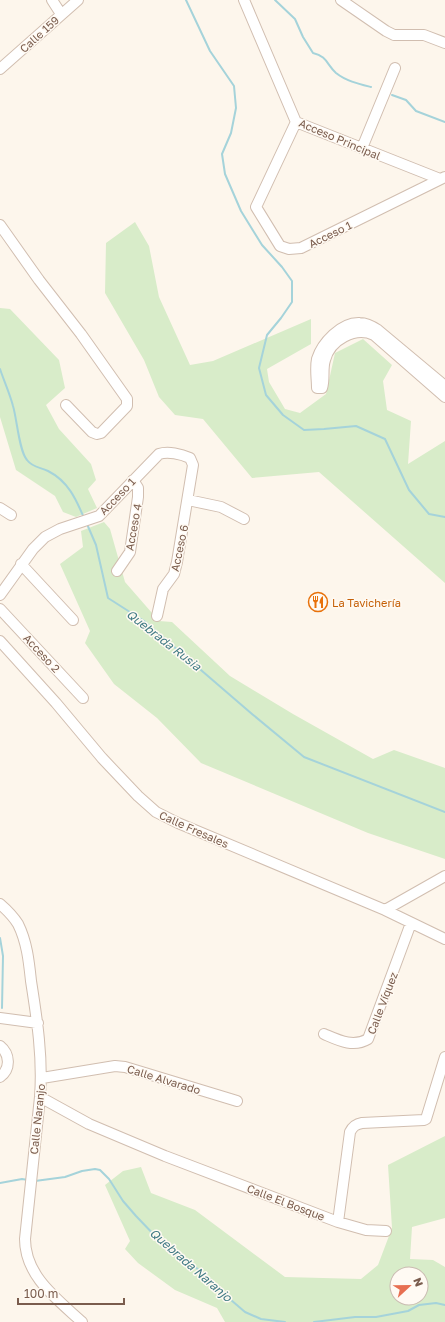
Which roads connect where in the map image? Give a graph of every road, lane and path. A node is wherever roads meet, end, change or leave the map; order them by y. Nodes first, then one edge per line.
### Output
1 (52, 0) edge
2 (78, 0) edge
3 (244, 0) edge
4 (341, 0) edge
5 (61, 14) junction
6 (445, 43) edge
7 (395, 68) dead end
8 (0, 69) edge
9 (296, 122) junction
10 (362, 148) junction
11 (442, 178) edge
12 (0, 225) edge
13 (3, 238) edge
14 (445, 386) edge
15 (445, 397) edge
16 (66, 405) dead end
17 (133, 480) junction
18 (188, 500) junction
19 (0, 508) edge
20 (11, 515) dead end
21 (244, 519) dead end
22 (22, 564) junction
23 (117, 571) dead end
24 (0, 595) edge
25 (0, 609) edge
26 (157, 616) dead end
27 (73, 620) dead end
28 (0, 641) edge
29 (83, 698) dead end
30 (445, 876) edge
31 (0, 904) edge
32 (385, 910) junction
33 (411, 923) junction
34 (445, 939) edge
35 (0, 1018) edge
36 (38, 1023) junction
37 (324, 1034) dead end
38 (0, 1046) edge
39 (445, 1057) edge
40 (0, 1077) edge
41 (42, 1078) junction
42 (40, 1097) junction
43 (237, 1101) dead end
44 (338, 1222) junction
45 (386, 1231) dead end
46 (82, 1322) edge

1 - 5 street
2 - 5 street, Calle 159
3 - 9 street, Acceso Principal
4 - 6 street
5 - 8 street, Calle 159
7 - 10 street
9 - 10 street, Acceso Principal
9 - 11 street, Acceso 1
10 - 11 street, Acceso Principal
12 - 13 street
13 - 16 street
14 - 15 street
17 - 18 street, Acceso 1
17 - 22 street, Acceso 1
17 - 23 street, Acceso 4
18 - 21 street
18 - 26 street, Acceso 6
19 - 20 street
22 - 24 street, Acceso 1
22 - 27 street
25 - 29 street, Acceso 2
28 - 32 street, Calle Fresales
30 - 32 street
31 - 36 street, Calle Naranjo
32 - 33 street, Calle Fresales
33 - 34 street, Calle Fresales
33 - 37 street, Calle Víquez
35 - 36 street
36 - 41 street, Calle Naranjo
38 - 40 street
39 - 44 street, Calle El Bosque
41 - 42 street, Calle Naranjo
41 - 43 street, Calle Alvarado
42 - 44 street, Calle El Bosque
42 - 46 street, Calle Naranjo
44 - 45 street

